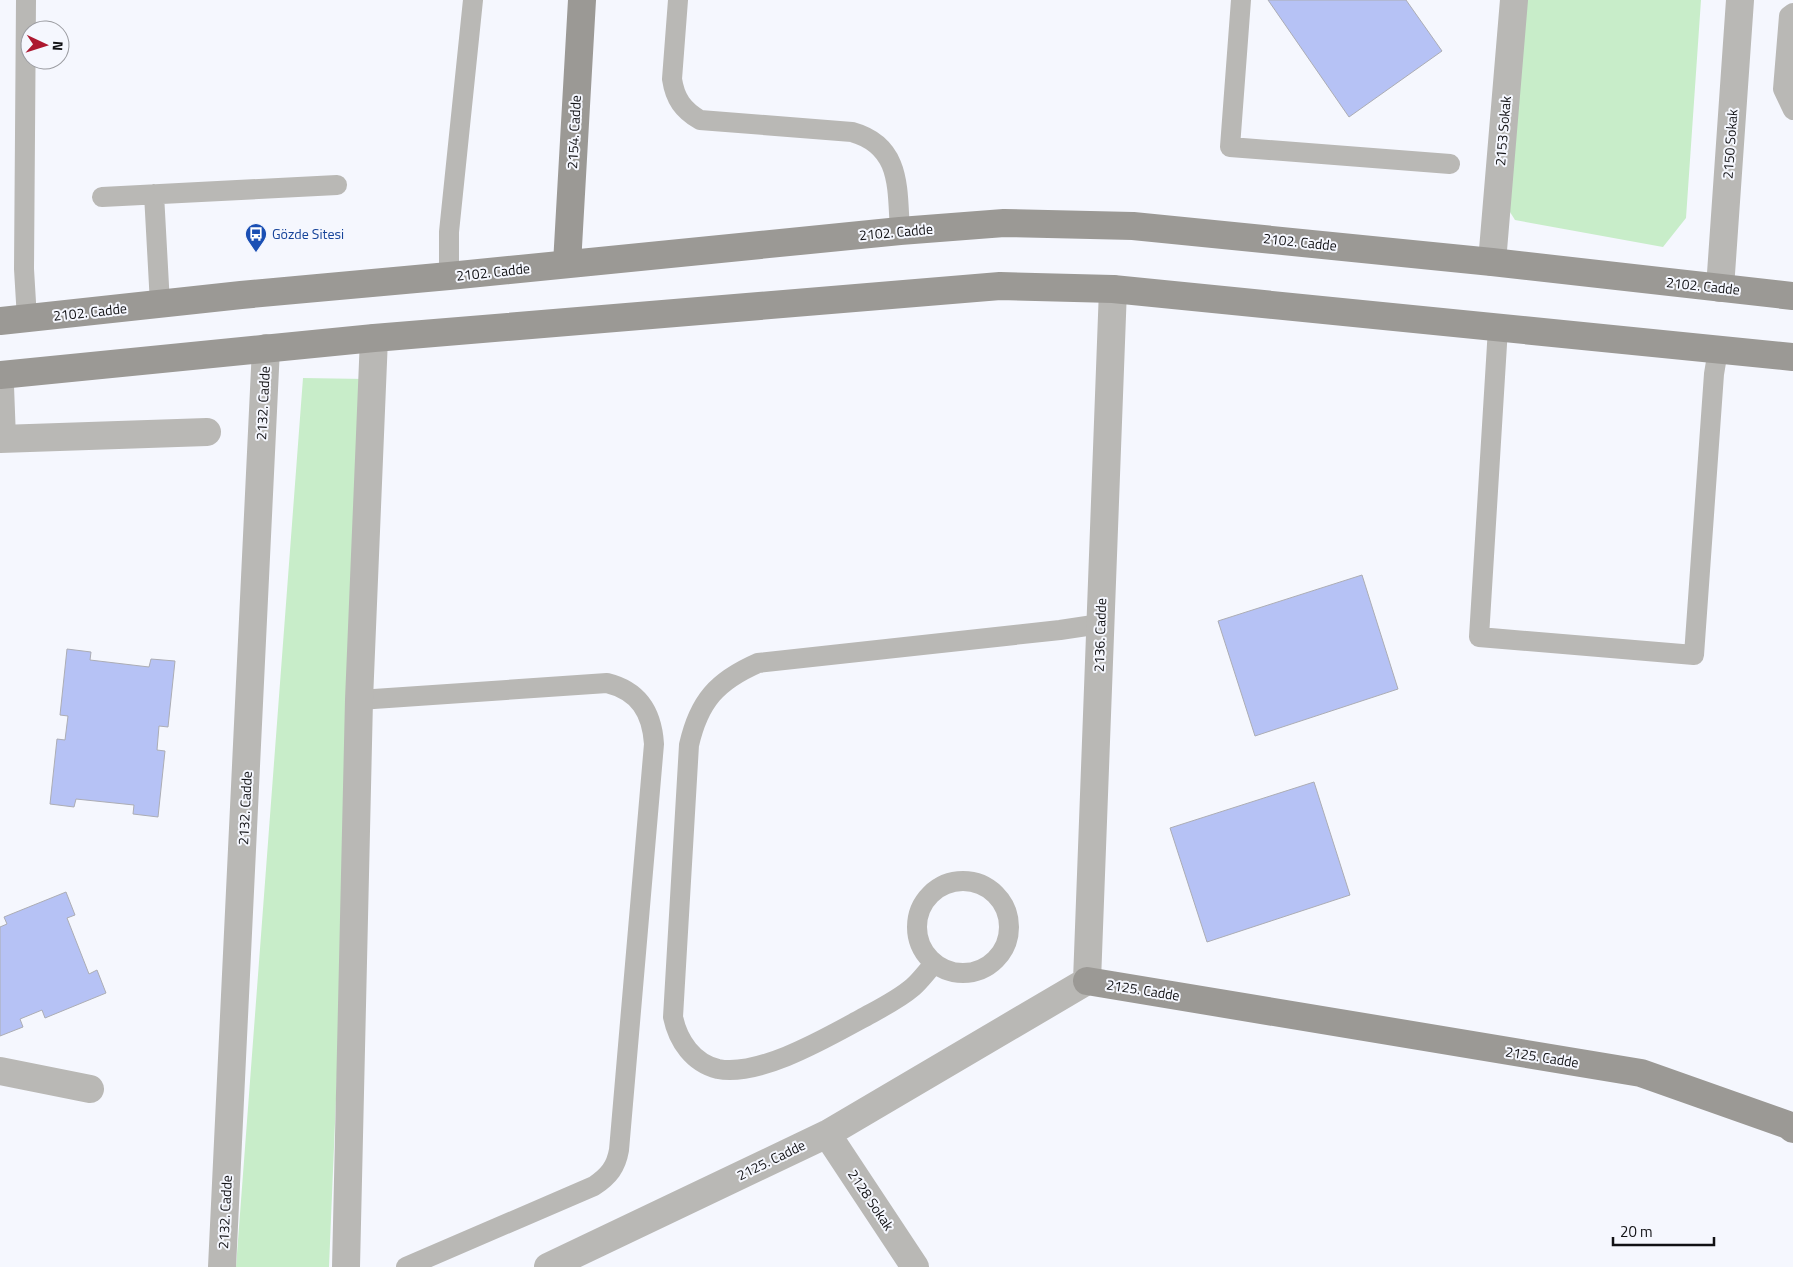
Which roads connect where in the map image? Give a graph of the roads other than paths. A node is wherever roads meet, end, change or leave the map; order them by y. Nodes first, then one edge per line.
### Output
1 (26, 0) edge
2 (473, 0) edge
3 (582, 0) edge
4 (678, 0) edge
5 (1241, 0) edge
6 (1514, 0) edge
7 (1740, 0) edge
8 (1793, 13) edge
9 (1793, 110) edge
10 (1450, 164) dead end
11 (337, 185) dead end
12 (154, 194) junction
13 (102, 197) dead end
14 (900, 231) junction
15 (1492, 262) junction
16 (567, 264) junction
17 (449, 276) junction
18 (1720, 288) junction
19 (1113, 289) junction
20 (1793, 296) edge
21 (160, 304) junction
22 (27, 318) junction
23 (0, 321) edge
24 (1498, 328) junction
25 (374, 338) junction
26 (266, 348) junction
27 (1718, 350) junction
28 (1793, 357) edge
29 (0, 375) edge
30 (0, 386) edge
31 (208, 432) dead end
32 (1, 439) edge
33 (1100, 624) junction
34 (359, 700) junction
35 (934, 964) junction
36 (1087, 981) junction
37 (0, 1072) edge
38 (90, 1089) dead end
39 (1791, 1125) edge
40 (827, 1134) junction
41 (222, 1267) edge
42 (346, 1267) edge
43 (406, 1267) edge
44 (549, 1267) edge
45 (916, 1267) edge

1 - 22 lane
2 - 17 lane
3 - 16 street, 2154. Cadde
4 - 14 lane
5 - 10 lane
6 - 15 street, 2153 Sokak
7 - 18 street, 2150 Sokak
8 - 9 lane
11 - 12 lane
12 - 13 lane
12 - 21 lane
14 - 15 street, 2102. Cadde
14 - 16 street, 2102. Cadde
15 - 18 street, 2102. Cadde
16 - 17 street, 2102. Cadde
17 - 21 street, 2102. Cadde
18 - 20 street, 2102. Cadde
19 - 24 street
19 - 25 street
19 - 33 street, 2136. Cadde
21 - 22 street, 2102. Cadde
22 - 23 street, 2102. Cadde
24 - 27 street
24 - 27 lane
25 - 26 street
25 - 34 street
26 - 29 street
26 - 41 street, 2132. Cadde
27 - 28 street
30 - 32 street
31 - 32 street
33 - 35 lane
33 - 36 street, 2136. Cadde
34 - 42 street
34 - 43 lane
35 - 35 lane
36 - 39 street, 2125. Cadde
36 - 40 street, 2125. Cadde
37 - 38 street
40 - 44 street, 2125. Cadde
40 - 45 street, 2128 Sokak

